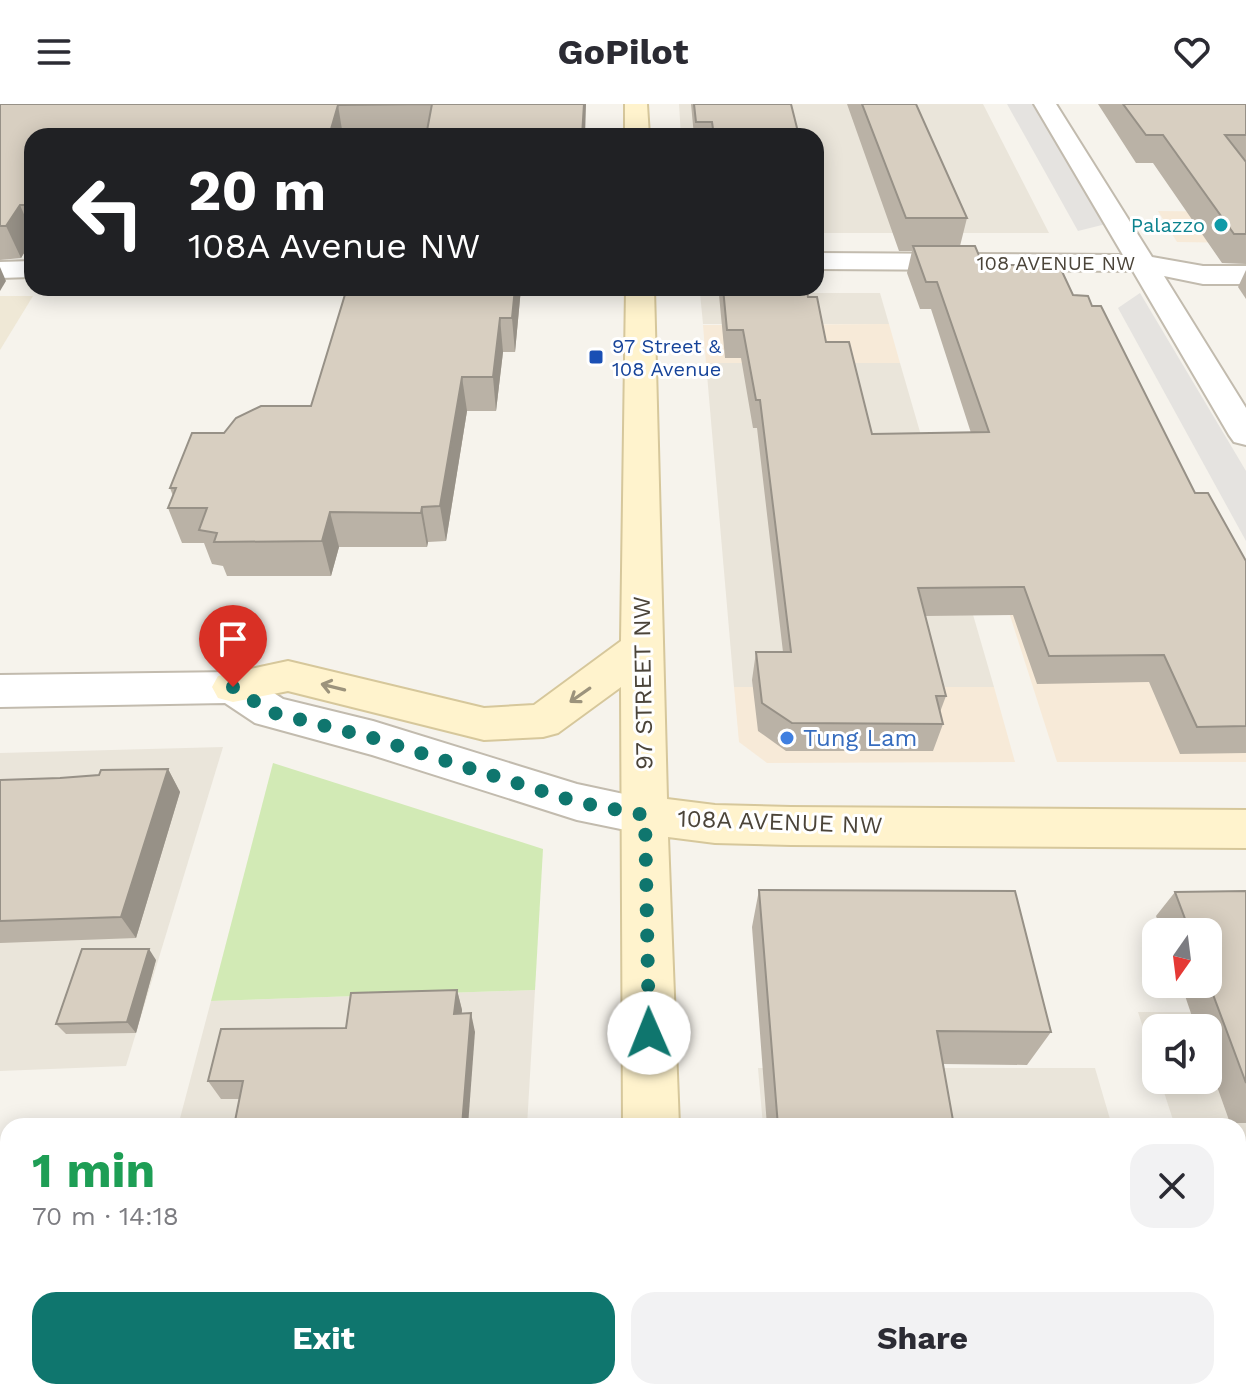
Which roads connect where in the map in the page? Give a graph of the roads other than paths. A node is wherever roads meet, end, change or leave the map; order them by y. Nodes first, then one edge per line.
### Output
1 (636, 104) edge
2 (1045, 104) edge
3 (637, 128) edge
4 (824, 261) edge
5 (1140, 263) junction
6 (24, 269) edge
7 (0, 270) edge
8 (1246, 275) edge
9 (640, 296) edge
10 (1246, 435) edge
11 (641, 647) junction
12 (233, 687) junction
13 (0, 691) edge
14 (645, 815) junction
15 (1246, 829) edge
16 (651, 1118) edge

1 - 3 main road
2 - 5 street
4 - 5 street, 108 AVENUE NW
5 - 8 street, 108 AVENUE NW
5 - 10 street
6 - 7 street
9 - 11 main road, 97 STREET NW
11 -> 12 main road
11 - 14 main road, 97 STREET NW
12 - 13 street
12 - 14 street, 108A AVENUE NW
14 - 15 main road, 108A AVENUE NW
14 - 16 main road, 97 STREET NW

